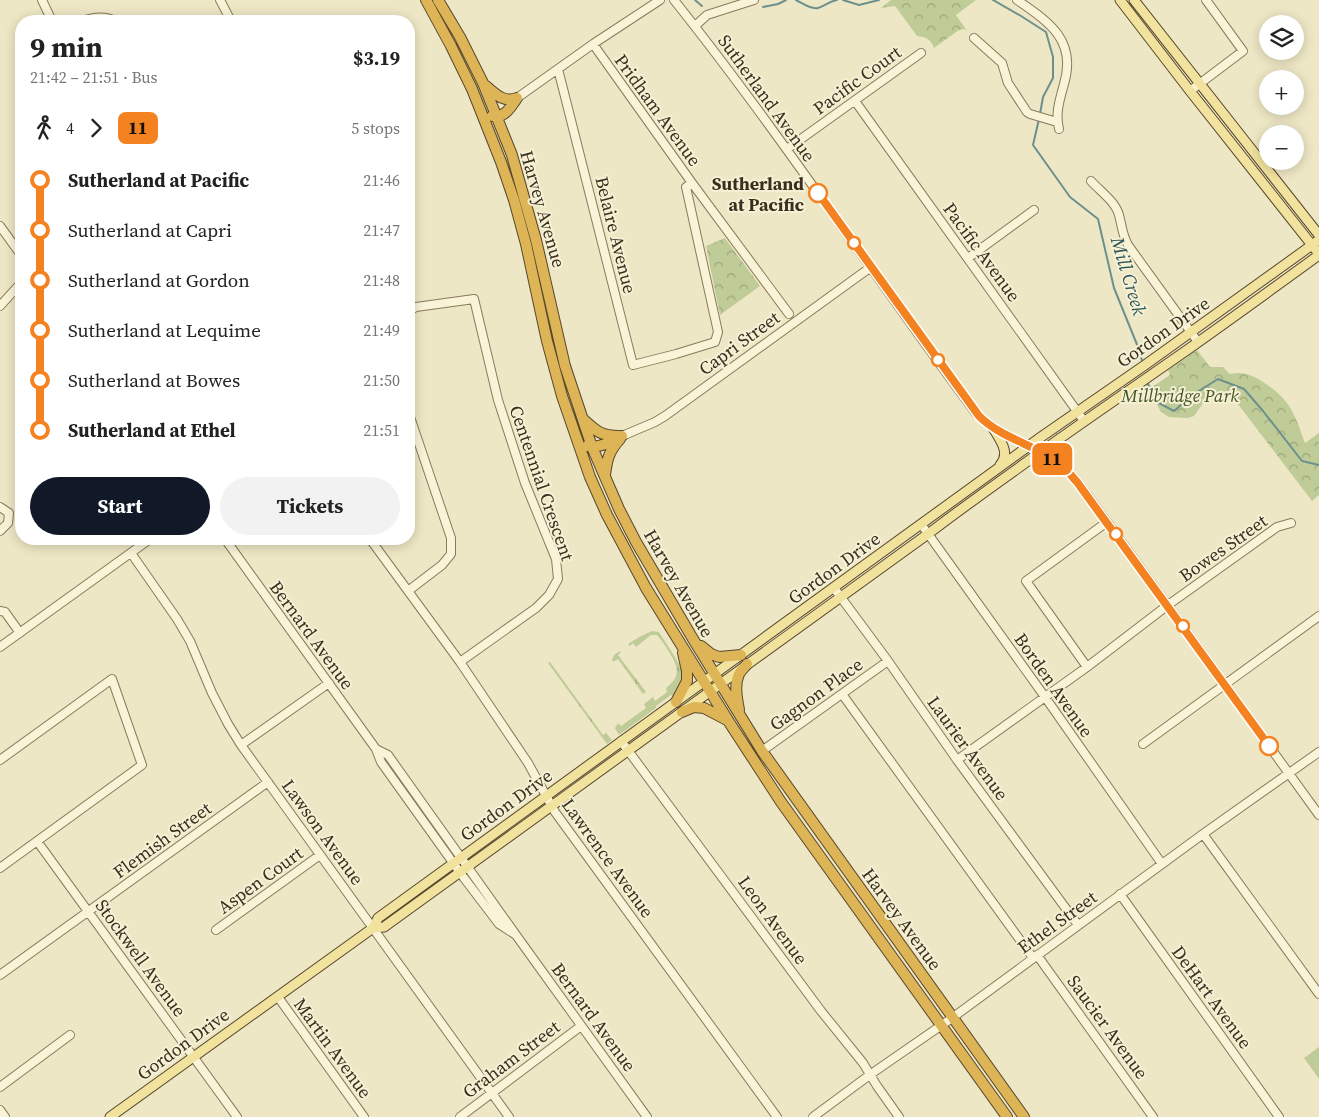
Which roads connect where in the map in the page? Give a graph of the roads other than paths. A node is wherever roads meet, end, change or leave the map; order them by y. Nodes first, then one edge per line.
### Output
1 (42, 0) edge
2 (220, 0) edge
3 (426, 0) edge
4 (438, 0) edge
5 (660, 0) edge
6 (674, 0) edge
7 (754, 0) edge
8 (1017, 0) edge
9 (1120, 0) edge
10 (1134, 0) edge
11 (1206, 0) edge
12 (49, 15) edge
13 (227, 15) edge
14 (695, 26) junction
15 (974, 38) dead end
16 (593, 44) junction
17 (921, 53) dead end
18 (558, 69) junction
19 (483, 83) junction
20 (1200, 84) junction
21 (1190, 91) junction
22 (517, 98) junction
23 (854, 100) junction
24 (481, 110) junction
25 (497, 117) junction
26 (787, 149) junction
27 (1090, 181) dead end
28 (692, 183) junction
29 (1034, 210) dead end
30 (0, 226) edge
31 (1319, 235) edge
32 (1315, 242) edge
33 (15, 247) edge
34 (1319, 254) edge
35 (968, 258) junction
36 (871, 267) junction
37 (15, 290) edge
38 (0, 306) edge
39 (415, 308) edge
40 (789, 314) dead end
41 (1191, 332) junction
42 (1198, 342) junction
43 (1077, 412) junction
44 (582, 418) junction
45 (1084, 421) junction
46 (993, 428) junction
47 (415, 432) edge
48 (622, 436) junction
49 (576, 438) junction
50 (1060, 438) junction
51 (592, 447) junction
52 (1028, 447) junction
53 (1040, 452) junction
54 (1062, 465) junction
55 (996, 469) junction
56 (605, 476) junction
57 (0, 507) edge
58 (1107, 522) junction
59 (1291, 523) dead end
60 (921, 524) junction
61 (0, 531) edge
62 (928, 534) junction
63 (140, 545) edge
64 (229, 545) edge
65 (374, 545) edge
66 (131, 553) junction
67 (834, 588) junction
68 (408, 591) junction
69 (840, 597) junction
70 (1168, 605) junction
71 (0, 611) edge
72 (1319, 616) edge
73 (20, 633) junction
74 (693, 639) junction
75 (681, 645) junction
76 (0, 648) edge
77 (744, 660) junction
78 (888, 661) junction
79 (460, 662) junction
80 (1087, 667) junction
81 (717, 679) junction
82 (329, 683) junction
83 (1225, 685) junction
84 (707, 687) junction
85 (842, 694) junction
86 (1045, 697) junction
87 (679, 707) junction
88 (740, 716) junction
89 (729, 722) junction
90 (621, 741) junction
91 (1143, 744) dead end
92 (241, 745) junction
93 (376, 748) junction
94 (628, 750) junction
95 (762, 751) junction
96 (1319, 752) edge
97 (0, 760) edge
98 (957, 760) junction
99 (1289, 773) junction
100 (268, 782) junction
101 (546, 797) junction
102 (551, 806) junction
103 (1319, 815) edge
104 (1203, 834) junction
105 (38, 841) junction
106 (320, 855) junction
107 (461, 858) junction
108 (453, 864) junction
109 (1162, 864) junction
110 (468, 867) junction
111 (0, 868) edge
112 (459, 872) junction
113 (1120, 894) junction
114 (89, 911) junction
115 (1078, 925) junction
116 (373, 928) junction
117 (216, 930) dead end
118 (516, 935) junction
119 (1035, 957) junction
120 (0, 975) edge
121 (1319, 994) edge
122 (278, 997) junction
123 (952, 1018) junction
124 (941, 1025) junction
125 (581, 1026) junction
126 (70, 1035) dead end
127 (193, 1056) junction
128 (871, 1074) junction
129 (0, 1087) edge
130 (492, 1093) junction
131 (0, 1110) edge
132 (5, 1117) edge
133 (110, 1117) edge
134 (237, 1117) edge
135 (364, 1117) edge
136 (460, 1117) edge
137 (509, 1117) edge
138 (647, 1117) edge
139 (777, 1117) edge
140 (814, 1117) edge
141 (899, 1117) edge
142 (1007, 1117) edge
143 (1024, 1117) edge
144 (1153, 1117) edge
145 (1279, 1117) edge

1 - 12 street
2 - 13 street
3 - 24 highway, Harvey Avenue
4 - 19 highway, Harvey Avenue
5 - 16 street
6 - 14 street, Sutherland Avenue
7 - 14 street
8 - 15 street
9 - 21 main road
10 - 20 main road
11 - 20 street
14 - 26 street, Sutherland Avenue
16 - 18 street
16 - 28 street, Pridham Avenue
17 - 23 street, Pacific Court
18 - 22 street
18 - 28 street, Belaire Avenue
19 - 22 highway
19 - 25 highway, Harvey Avenue
20 - 21 street
20 - 31 main road
21 - 32 main road
22 - 25 highway
23 - 26 street, Pacific Court
23 - 35 street, Pacific Avenue
24 - 25 highway
24 - 49 highway, Harvey Avenue
25 - 44 highway, Harvey Avenue
26 - 36 street, Sutherland Avenue
27 - 41 street
28 - 40 street, Pridham Avenue
29 - 35 street
30 - 33 street
32 - 34 main road
32 - 41 main road, Gordon Drive
34 - 42 main road, Gordon Drive
35 - 43 street, Pacific Avenue
36 - 46 street, Sutherland Avenue
36 - 48 street, Capri Street
37 - 38 street
39 - 79 street, Centennial Crescent
41 - 42 street
41 - 43 main road, Gordon Drive
42 - 45 main road, Gordon Drive
43 - 45 street, Pacific Avenue
43 - 52 main road, Gordon Drive
44 - 48 highway
44 - 51 highway, Harvey Avenue
45 - 50 main road, Gordon Drive
46 - 52 street, Sutherland Avenue
46 - 55 main road
47 - 68 street
48 - 51 highway
48 - 56 highway
49 - 51 highway
49 - 75 highway, Harvey Avenue
50 - 53 main road, Gordon Drive
50 - 54 main road
51 - 56 highway, Harvey Avenue
52 - 53 street, Sutherland Avenue
52 - 55 main road, Gordon Drive
53 - 54 street, Sutherland Avenue
53 - 62 main road, Gordon Drive
54 - 58 street, Sutherland Avenue
55 - 60 main road, Gordon Drive
56 - 74 highway, Harvey Avenue
57 - 61 street
58 - 70 street, Sutherland Avenue
58 - 80 street
59 - 70 street, Bowes Street
60 - 62 street, Borden Avenue
60 - 67 main road, Gordon Drive
62 - 69 main road, Gordon Drive
62 - 86 street, Borden Avenue
63 - 66 street
64 - 82 street, Bernard Avenue
65 - 68 street, Lawrence Avenue
66 - 73 street
66 - 92 street, Lawson Avenue
67 - 69 street, Laurier Avenue
67 - 77 main road, Gordon Drive
68 - 79 street, Lawrence Avenue
69 - 77 main road, Gordon Drive
69 - 78 street, Laurier Avenue
70 - 80 street, Bowes Street
70 - 83 street, Sutherland Avenue
71 - 73 street
72 - 83 street
73 - 76 street
74 - 77 highway
74 - 81 highway, Harvey Avenue
75 - 84 highway, Harvey Avenue
75 - 87 highway
77 - 81 main road, Gordon Drive
77 - 88 highway
78 - 85 street, Gagnon Place
78 - 98 street, Laurier Avenue
79 - 101 street, Lawrence Avenue
80 - 86 street, Bowes Street
81 - 84 main road, Gordon Drive
81 - 88 highway, Harvey Avenue
82 - 92 street
82 - 93 street, Bernard Avenue
83 - 91 street
83 - 99 street, Sutherland Avenue
84 - 87 main road, Gordon Drive
84 - 89 highway, Harvey Avenue
85 - 95 street, Gagnon Place
85 - 119 street, Saucier Avenue
86 - 98 street, Bowes Street
86 - 109 street, Borden Avenue
87 - 89 highway
87 - 90 main road, Gordon Drive
87 - 94 main road, Gordon Drive
88 - 95 highway, Harvey Avenue
89 - 124 highway, Harvey Avenue
90 - 94 street, Leon Avenue
90 - 101 main road, Gordon Drive
92 - 100 street, Lawson Avenue
93 - 107 street, Bernard Avenue
93 - 108 street, Bernard Avenue
94 - 102 main road, Gordon Drive
94 - 128 street, Leon Avenue
95 - 123 highway, Harvey Avenue
96 - 99 street, Ethel Street
97 - 105 street
98 - 115 street, Laurier Avenue
99 - 103 street, Sutherland Avenue
99 - 104 street, Ethel Street
100 - 106 street, Lawson Avenue
100 - 114 street, Flemish Street
101 - 102 street, Lawrence Avenue
101 - 107 main road, Gordon Drive
102 - 110 main road, Gordon Drive
102 - 139 street, Lawrence Avenue
104 - 109 street, Ethel Street
104 - 121 street
105 - 111 street
105 - 114 street, Stockwell Avenue
106 - 116 street, Lawson Avenue
106 - 117 street, Aspen Court
107 - 108 main road, Gordon Drive
107 - 110 street, Bernard Avenue
108 - 112 street, Bernard Avenue
108 - 116 main road, Gordon Drive
109 - 113 street, Ethel Street
110 - 112 main road, Gordon Drive
110 - 118 street, Bernard Avenue
112 - 116 main road, Gordon Drive
112 - 118 street, Bernard Avenue
113 - 115 street, Ethel Street
113 - 145 street, DeHart Avenue
114 - 120 street, Flemish Street
114 - 127 street, Stockwell Avenue
115 - 119 street, Ethel Street
116 - 122 main road, Gordon Drive
116 - 130 street, Lawson Avenue
118 - 125 street, Bernard Avenue
119 - 123 street, Ethel Street
119 - 144 street, Saucier Avenue
122 - 127 main road, Gordon Drive
122 - 135 street, Martin Avenue
123 - 124 street, Ethel Street
123 - 143 highway, Harvey Avenue
124 - 128 street, Ethel Street
124 - 142 highway, Harvey Avenue
125 - 130 street, Graham Street
125 - 138 street, Bernard Avenue
126 - 129 street
127 - 133 main road, Gordon Drive
127 - 134 street, Stockwell Avenue
128 - 140 street, Ethel Street
128 - 141 street, Leon Avenue
130 - 136 street, Graham Street
130 - 137 street, Lawson Avenue
131 - 132 street

